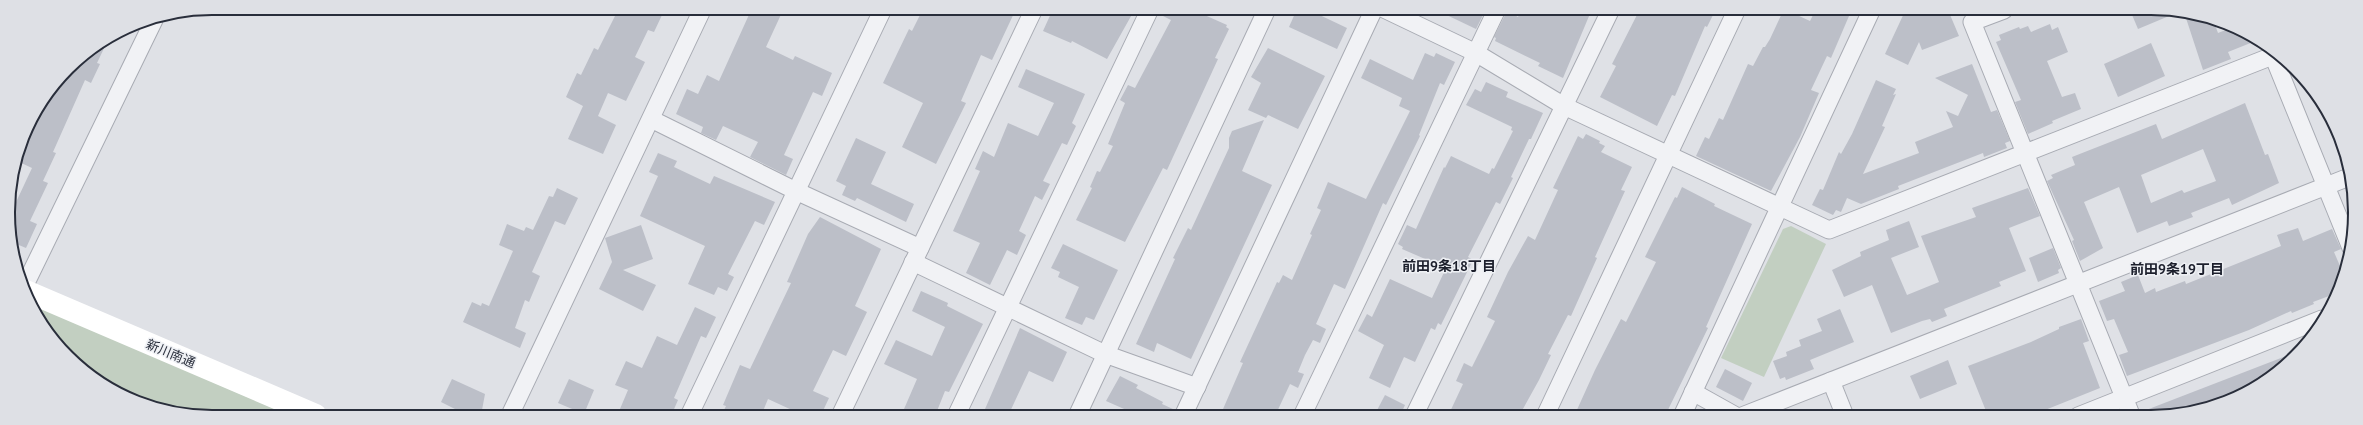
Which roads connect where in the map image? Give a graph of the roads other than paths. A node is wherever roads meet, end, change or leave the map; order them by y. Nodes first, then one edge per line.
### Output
1 (700, 15) edge
2 (879, 15) edge
3 (1031, 15) edge
4 (1147, 15) edge
5 (1264, 15) edge
6 (1371, 15) edge
7 (1397, 15) edge
8 (1494, 15) edge
9 (1608, 15) edge
10 (1734, 15) edge
11 (1870, 15) edge
12 (1991, 15) edge
13 (152, 24) edge
14 (1476, 53) junction
15 (2270, 55) edge
16 (2277, 60) edge
17 (1564, 106) junction
18 (651, 119) junction
19 (2025, 153) junction
20 (1668, 155) junction
21 (2345, 179) edge
22 (2326, 186) junction
23 (796, 191) junction
24 (1779, 207) junction
25 (2346, 236) edge
26 (916, 255) junction
27 (27, 281) edge
28 (2078, 284) junction
29 (32, 294) edge
30 (1008, 307) junction
31 (2315, 322) edge
32 (1105, 354) junction
33 (1831, 381) junction
34 (1197, 387) junction
35 (1693, 392) junction
36 (2124, 398) junction
37 (304, 410) edge
38 (513, 410) edge
39 (692, 410) edge
40 (843, 410) edge
41 (959, 410) edge
42 (1080, 410) edge
43 (1186, 410) edge
44 (1305, 410) edge
45 (1417, 410) edge
46 (1548, 410) edge
47 (1685, 410) edge
48 (1725, 410) edge
49 (1757, 410) edge
50 (1843, 410) edge
51 (2093, 410) edge
52 (2129, 410) edge

1 - 18 street
2 - 23 street
3 - 26 street
4 - 30 street
5 - 32 street
6 - 34 street
7 - 14 street
8 - 14 street
9 - 17 street
10 - 20 street
11 - 24 street
12 - 19 street
13 - 27 street
14 - 17 street
14 - 44 street
15 - 19 street
16 - 22 street
17 - 20 street
17 - 45 street
18 - 23 street
18 - 38 street
19 - 24 street
19 - 28 street
20 - 24 street
20 - 46 street
21 - 22 street
22 - 25 street
22 - 28 street
23 - 26 street
23 - 39 street
24 - 35 street
26 - 30 street
26 - 40 street
28 - 33 street
28 - 36 street
29 - 37 street, 新川南通
30 - 32 street
30 - 41 street
31 - 36 street
32 - 34 street
32 - 42 street
33 - 49 street
33 - 50 street
34 - 43 street
35 - 47 street
35 - 48 street
36 - 51 street
36 - 52 street

